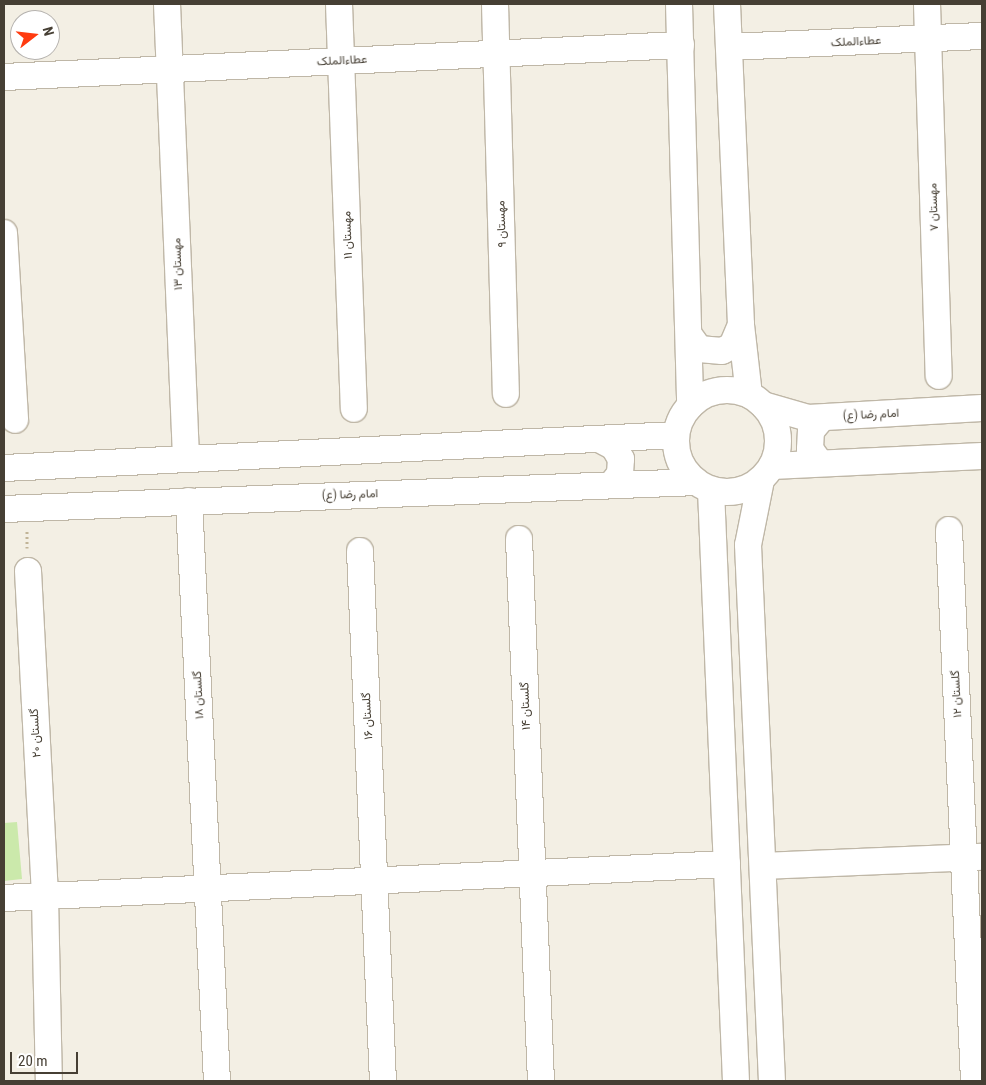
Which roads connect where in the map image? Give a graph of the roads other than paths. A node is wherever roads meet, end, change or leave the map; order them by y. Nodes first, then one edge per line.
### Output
1 (167, 4) edge
2 (339, 4) edge
3 (495, 4) edge
4 (680, 4) edge
5 (727, 4) edge
6 (928, 4) edge
7 (982, 36) edge
8 (929, 38) junction
9 (681, 45) junction
10 (729, 47) junction
11 (497, 54) junction
12 (342, 61) junction
13 (170, 70) junction
14 (4, 77) edge
15 (4, 233) edge
16 (741, 325) junction
17 (689, 334) junction
18 (938, 376) dead end
19 (506, 394) dead end
20 (756, 400) junction
21 (690, 406) junction
22 (982, 408) edge
23 (354, 409) dead end
24 (822, 418) junction
25 (15, 420) dead end
26 (676, 435) junction
27 (601, 440) junction
28 (982, 456) edge
29 (186, 459) junction
30 (820, 464) junction
31 (4, 468) edge
32 (766, 473) junction
33 (611, 485) junction
34 (704, 486) junction
35 (189, 501) junction
36 (15, 508) edge
37 (949, 530) dead end
38 (519, 539) dead end
39 (748, 545) junction
40 (714, 547) junction
41 (360, 551) dead end
42 (28, 571) road end
43 (974, 857) edge
44 (727, 864) junction
45 (763, 866) junction
46 (534, 873) junction
47 (376, 880) junction
48 (209, 889) junction
49 (45, 896) junction
50 (4, 898) edge
51 (49, 1081) edge
52 (217, 1081) edge
53 (383, 1081) edge
54 (541, 1081) edge
55 (736, 1081) edge
56 (772, 1081) edge
57 (974, 1081) edge

1 - 13 street, مهستان ۱۳
2 - 12 street, مهستان ۱۱
3 - 11 street, مهستان ۹
4 - 9 street
5 - 10 street
6 - 8 street, مهستان ۷
7 - 8 street, عطاءالملک
8 - 10 street, عطاءالملک
8 - 18 street, مهستان ۷
9 - 11 street, عطاءالملک
9 - 17 street
10 - 16 street
11 - 12 street, عطاءالملک
11 - 19 street, مهستان ۹
12 - 13 street, عطاءالملک
12 - 23 street, مهستان ۱۱
13 - 14 street, عطاءالملک
13 - 29 street, مهستان ۱۳
15 - 25 street
16 - 17 street
16 - 20 street
17 - 21 street
20 - 21 street
20 - 24 street, امام رضا (ع)
20 - 32 street
21 - 26 street
22 - 24 street, امام رضا (ع)
24 - 30 street
26 - 27 street
26 - 34 street
27 - 29 street
27 - 33 street
28 - 30 street
29 - 31 street
30 - 32 street
32 - 34 street
32 - 39 street
33 - 34 street, امام رضا (ع)
33 - 35 street, امام رضا (ع)
34 - 40 street
35 - 36 street, امام رضا (ع)
35 - 48 street, گلستان ۱۸
37 - 43 street, گلستان ۱۲
38 - 46 street, گلستان ۱۴
39 - 40 street
39 - 45 street
40 - 44 street
41 - 47 street, گلستان ۱۶
42 - 49 street, گلستان ۲۰
43 - 45 street
43 - 57 street, گلستان ۱۲
44 - 46 street
44 - 55 street
45 - 56 street
46 - 47 street
46 - 54 street, گلستان ۱۴
47 - 48 street
47 - 53 street, گلستان ۱۶
48 - 49 street
48 - 52 street, گلستان ۱۸
49 - 50 street
49 - 51 street, گلستان ۲۰

